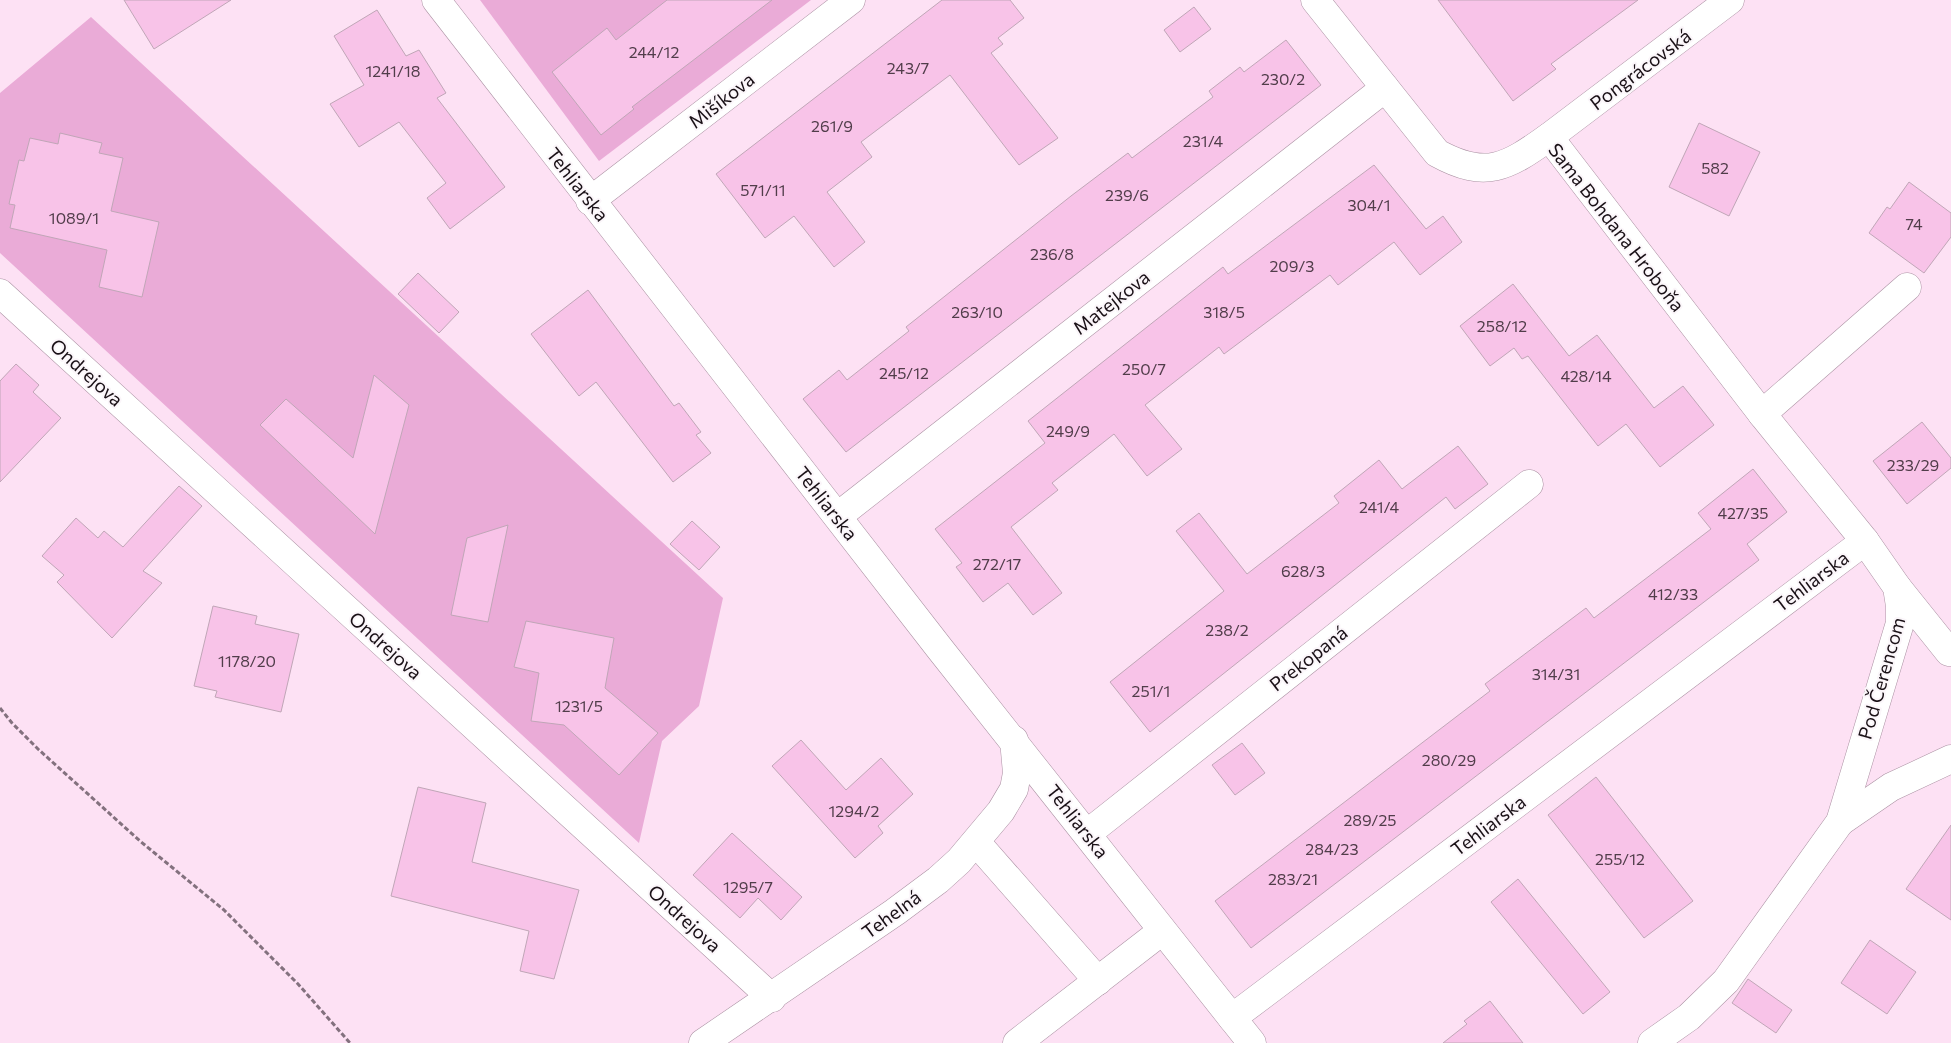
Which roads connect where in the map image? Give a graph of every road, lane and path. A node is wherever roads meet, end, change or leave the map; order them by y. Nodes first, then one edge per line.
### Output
1 (436, 0) edge
2 (851, 0) edge
3 (1315, 0) edge
4 (1730, 0) edge
5 (1385, 88) junction
6 (1549, 137) junction
7 (590, 201) junction
8 (1907, 287) dead end
9 (0, 292) edge
10 (1762, 414) junction
11 (1529, 484) dead end
12 (838, 516) junction
13 (1865, 540) junction
14 (1897, 587) junction
15 (1949, 652) dead end
16 (0, 708) edge
17 (1014, 740) junction
18 (1951, 759) edge
19 (1840, 822) junction
20 (1088, 833) junction
21 (976, 842) junction
22 (1162, 931) junction
23 (1098, 981) junction
24 (772, 998) junction
25 (1232, 1018) junction
26 (350, 1043) edge
27 (703, 1043) edge
28 (1017, 1043) edge
29 (1252, 1043) edge
30 (1652, 1043) edge

1 - 7 street, Tehliarska
2 - 7 street, Mišíkova
3 - 5 street, Sama Bohdana Hroboňa
4 - 6 street, Pongrácovská
5 - 6 street, Sama Bohdana Hroboňa
5 - 12 street, Matejkova
6 - 10 street, Sama Bohdana Hroboňa
7 - 12 street, Tehliarska
8 - 10 street
9 - 24 street, Ondrejova
10 - 13 street, Sama Bohdana Hroboňa
11 - 20 street, Prekopaná
12 - 17 street, Tehliarska
13 - 14 street, Pod Čerencom
13 - 25 street, Tehliarska
14 - 15 street
14 - 19 street, Pod Čerencom
16 - 26 path
17 - 20 street, Tehliarska
17 - 21 street, Tehelná
18 - 19 street, Pod Čerencom
19 - 30 street, Pod Čerencom
20 - 22 street, Tehliarska
21 - 23 street
21 - 24 street, Tehelná
22 - 23 street
22 - 25 street, Tehliarska
23 - 28 street
24 - 27 street, Tehelná
25 - 29 street

